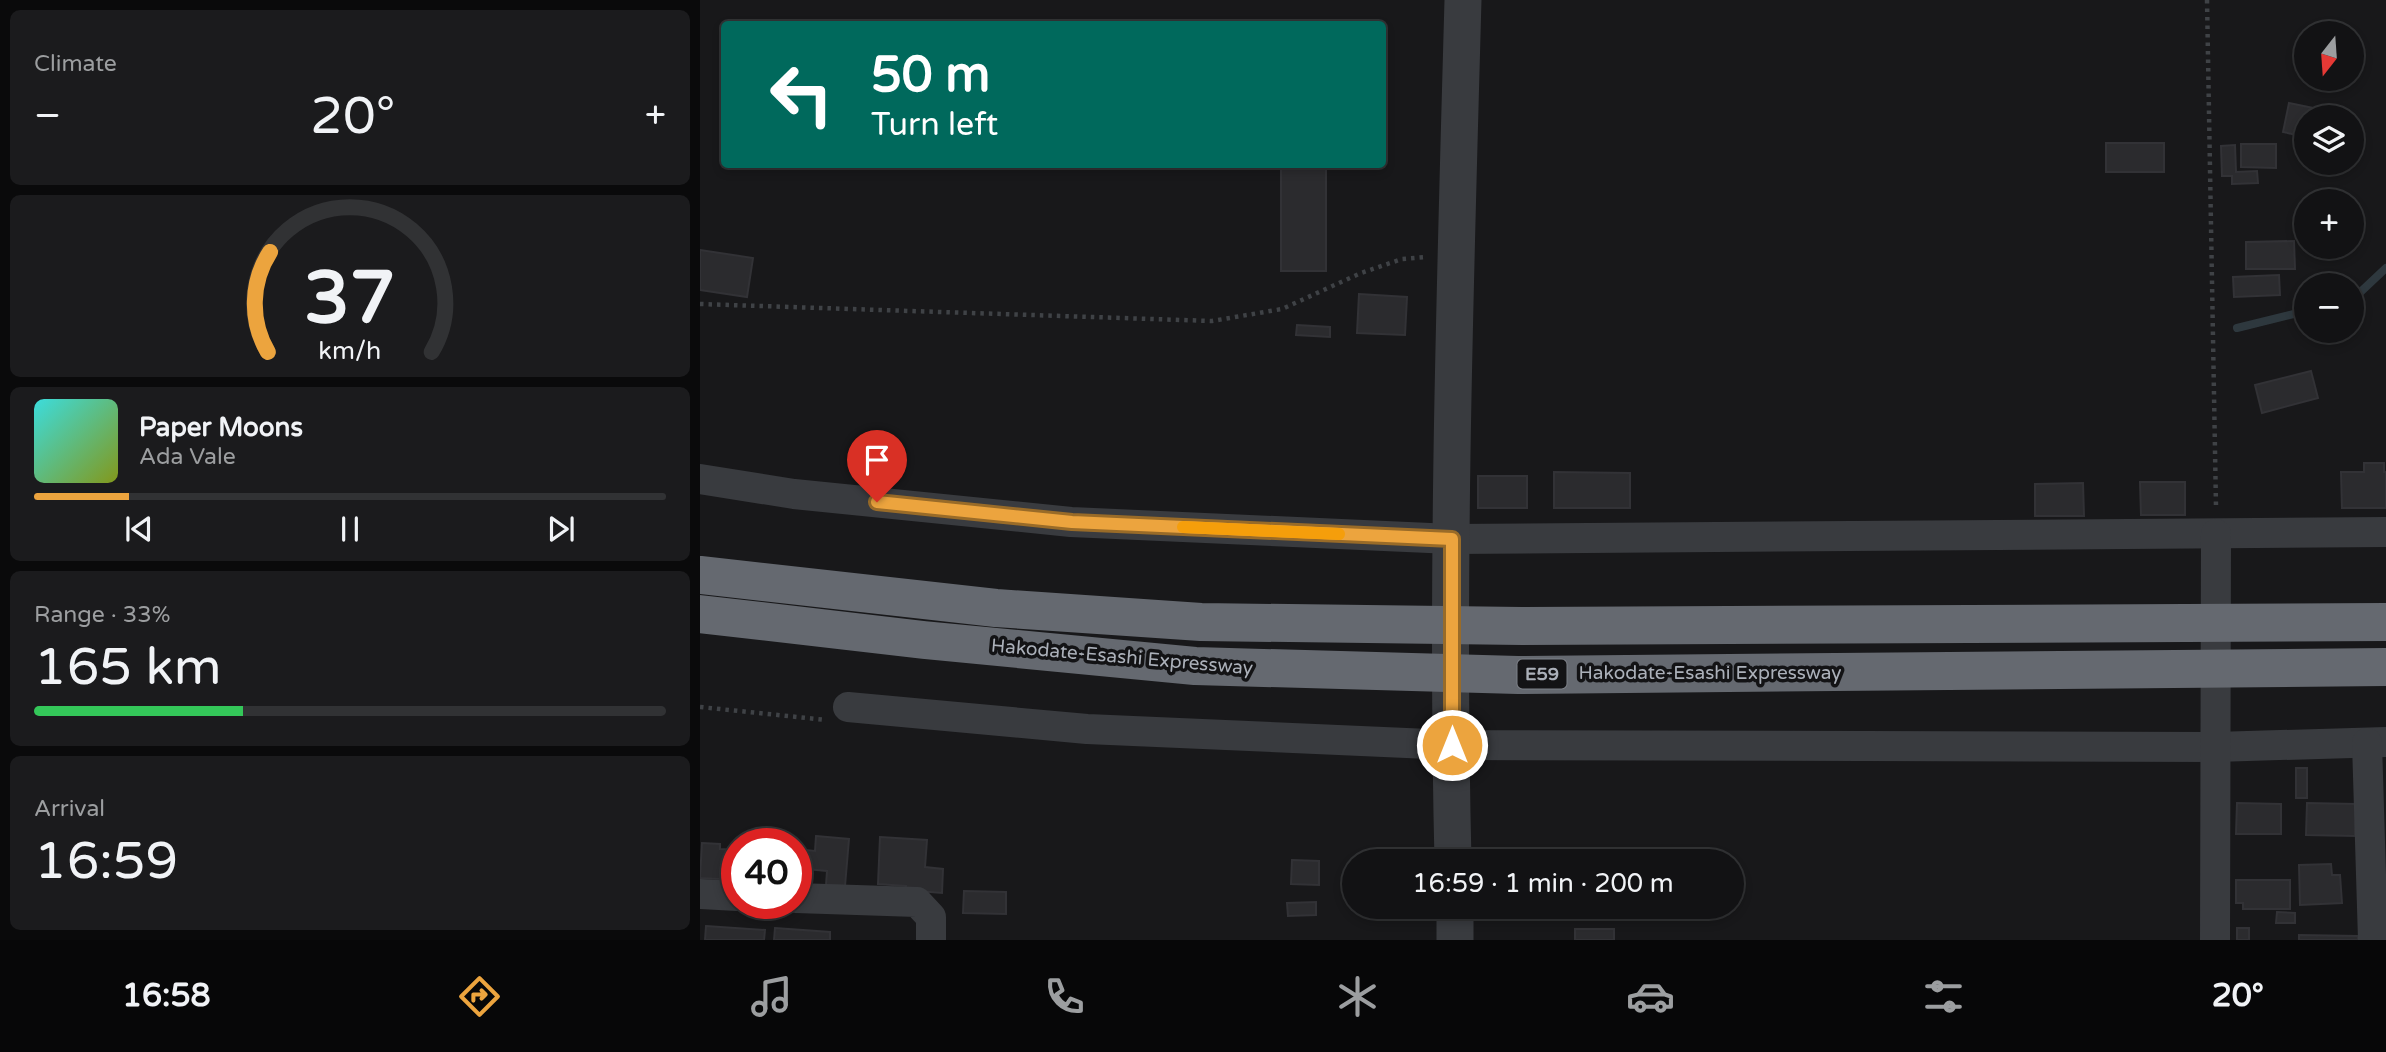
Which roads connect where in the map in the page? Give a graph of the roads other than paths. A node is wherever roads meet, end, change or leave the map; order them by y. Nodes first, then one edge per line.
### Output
1 (1463, 0) edge
2 (700, 479) edge
3 (2386, 532) edge
4 (2216, 534) junction
5 (1452, 539) junction
6 (700, 575) edge
7 (700, 614) edge
8 (2386, 622) edge
9 (2386, 667) edge
10 (848, 707) dead end
11 (2377, 743) edge
12 (1452, 745) junction
13 (2215, 747) junction
14 (1453, 849) edge
15 (700, 894) edge
16 (721, 895) edge
17 (812, 899) edge
18 (1455, 919) edge
19 (930, 940) edge
20 (1455, 940) edge
21 (2215, 940) edge
22 (2374, 940) edge

1 - 5 street
2 - 5 street
3 - 4 street
4 - 5 street
4 - 13 street
5 - 12 street
6 - 8 highway, Hakodate-Esashi Expressway, bridge
7 - 9 highway, Hakodate-Esashi Expressway / E59, bridge
10 - 12 street
11 - 13 street
11 - 22 street
12 - 13 street
12 - 14 street
13 - 21 street
15 - 16 street
17 - 19 street
18 - 20 street

